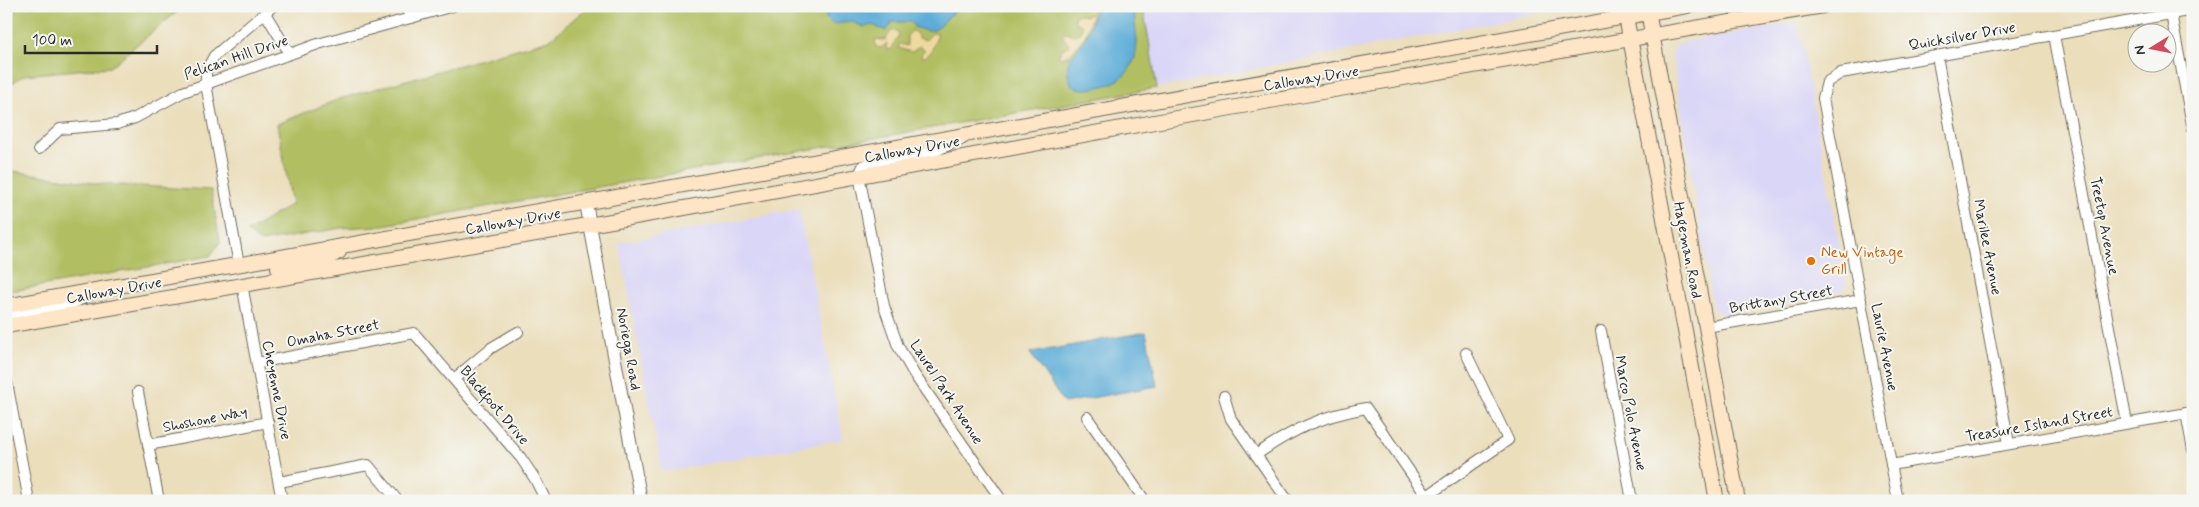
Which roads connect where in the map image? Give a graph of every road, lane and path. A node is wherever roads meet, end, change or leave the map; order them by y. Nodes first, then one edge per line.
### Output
1 (405, 6) edge
2 (453, 6) edge
3 (1687, 6) edge
4 (1823, 6) edge
5 (269, 10) edge
6 (1647, 10) edge
7 (2193, 10) edge
8 (1625, 11) edge
9 (2171, 14) junction
10 (412, 18) junction
11 (2054, 35) junction
12 (1652, 36) junction
13 (1631, 39) junction
14 (290, 54) junction
15 (1937, 56) junction
16 (1827, 82) joint
17 (206, 84) junction
18 (2193, 129) edge
19 (971, 135) junction
20 (39, 148) dead end
21 (859, 175) junction
22 (586, 204) junction
23 (1665, 215) junction
24 (590, 224) junction
25 (353, 245) junction
26 (239, 265) junction
27 (242, 284) junction
28 (102, 289) junction
29 (1861, 300) junction
30 (137, 303) junction
31 (6, 306) edge
32 (6, 317) edge
33 (6, 326) edge
34 (1706, 327) junction
35 (1600, 331) dead end
36 (518, 332) dead end
37 (414, 333) joint
38 (1466, 353) dead end
39 (257, 363) junction
40 (6, 377) edge
41 (454, 379) junction
42 (138, 392) dead end
43 (1224, 396) dead end
44 (2190, 412) edge
45 (1087, 417) dead end
46 (1703, 420) junction
47 (268, 422) junction
48 (2126, 423) junction
49 (148, 444) junction
50 (2010, 444) junction
51 (2193, 450) edge
52 (1256, 455) junction
53 (1892, 465) junction
54 (279, 482) junction
55 (1429, 498) edge
56 (1144, 500) edge
57 (29, 501) edge
58 (159, 501) edge
59 (282, 501) edge
60 (398, 501) edge
61 (546, 501) edge
62 (641, 501) edge
63 (1002, 501) edge
64 (1288, 501) edge
65 (1632, 501) edge
66 (1717, 501) edge
67 (1726, 501) edge
68 (1738, 501) edge
69 (1898, 501) edge

1 - 10 street
2 - 10 street, Pelican Hill Drive
3 - 6 main road, Calloway Drive
4 - 12 main road, Calloway Drive
5 - 14 street
5 - 17 street
6 - 8 main road, Calloway Drive
6 - 12 main road, Hageman Road
7 - 9 street, Quicksilver Drive
8 - 13 main road, Hageman Road
8 - 19 main road, Calloway Drive
9 - 11 street, Quicksilver Drive
9 - 18 street
10 - 14 street, Pelican Hill Drive
11 - 15 street, Quicksilver Drive
11 - 48 street, Treetop Avenue
12 - 13 main road, Calloway Drive
12 - 34 main road, Hageman Road
13 - 21 main road, Calloway Drive
13 - 23 main road, Hageman Road
14 - 17 street, Pelican Hill Drive
15 - 16 street, Quicksilver Drive
15 - 50 street, Marilee Avenue
16 - 29 street, Laurie Avenue
17 - 20 street, Pelican Hill Drive
17 - 26 street
19 - 21 street
19 - 22 main road, Calloway Drive
21 - 24 main road, Calloway Drive
21 - 63 street, Laurel Park Avenue
22 - 24 street, Noriega Road
22 - 25 main road, Calloway Drive
23 - 34 main road
23 - 46 main road, Hageman Road
24 - 27 main road, Calloway Drive
24 - 62 street, Noriega Road
25 - 26 main road, Calloway Drive
25 - 27 main road
26 - 28 main road, Calloway Drive
26 - 30 main road
27 - 30 main road, Calloway Drive
27 - 39 street, Cheyenne Drive
28 - 31 main road, Calloway Drive
28 - 32 street
29 - 34 street, Brittany Street
29 - 53 street, Laurie Avenue
30 - 33 main road, Calloway Drive
34 - 68 main road, Hageman Road
35 - 65 street, Marco Polo Avenue
36 - 41 street
37 - 39 street, Omaha Street
37 - 41 street, Blackfoot Drive
38 - 55 street
39 - 47 street, Cheyenne Drive
40 - 57 street
41 - 61 street, Blackfoot Drive
42 - 49 street
43 - 52 street
44 - 48 street, Treasure Island Street
44 - 51 street
45 - 56 street
46 - 66 main road, Hageman Road
46 - 67 main road
47 - 49 street, Shoshone Way
47 - 54 street, Cheyenne Drive
48 - 50 street, Treasure Island Street
49 - 58 street
50 - 53 street, Treasure Island Street
52 - 55 street
52 - 64 street
53 - 69 street, Laurie Avenue
54 - 59 street, Cheyenne Drive
54 - 60 street

